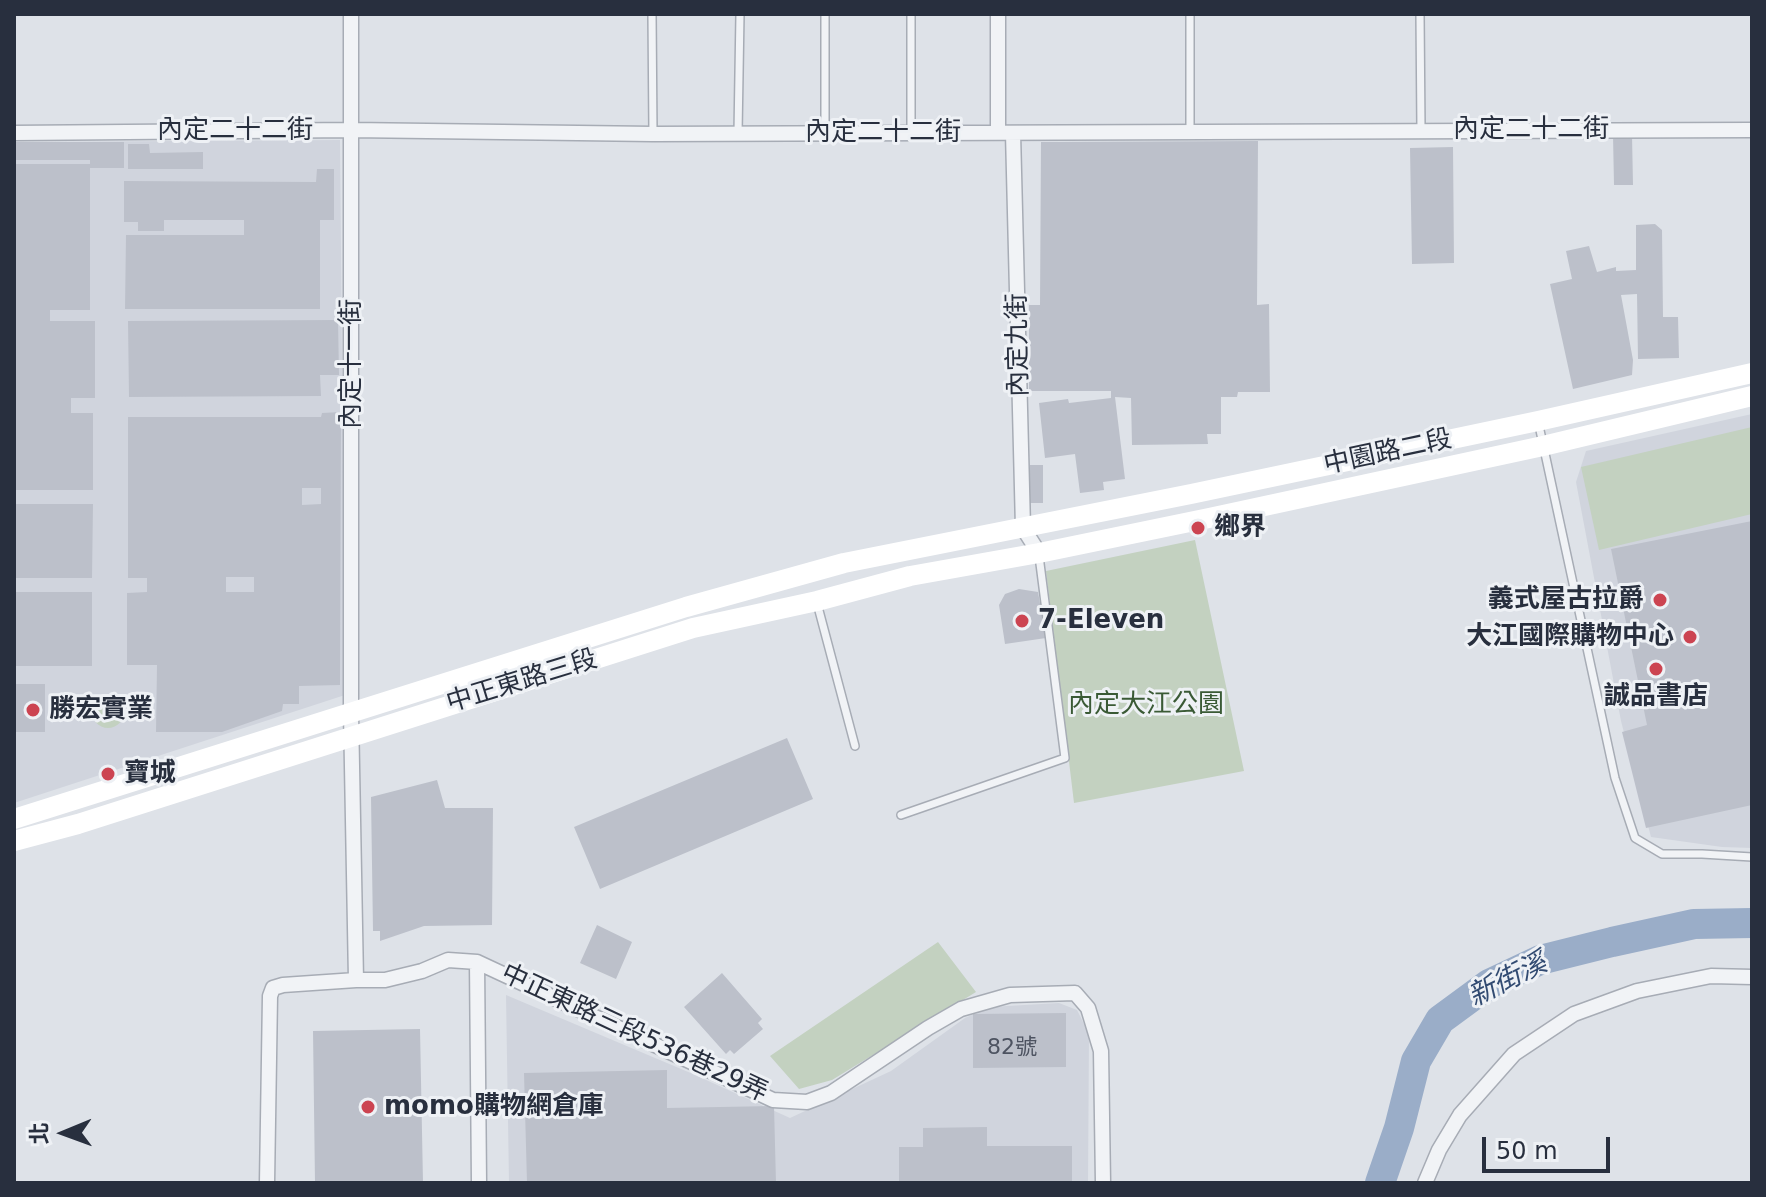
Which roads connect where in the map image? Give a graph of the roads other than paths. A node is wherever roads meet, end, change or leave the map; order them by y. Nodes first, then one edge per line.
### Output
1 (351, 14) edge
2 (652, 14) edge
3 (740, 14) edge
4 (825, 14) edge
5 (911, 14) edge
6 (998, 14) edge
7 (1190, 14) edge
8 (1420, 14) edge
9 (352, 130) junction
10 (1421, 130) junction
11 (1752, 130) edge
12 (1006, 132) junction
13 (1190, 132) junction
14 (14, 133) edge
15 (738, 133) junction
16 (825, 133) junction
17 (911, 133) junction
18 (653, 134) junction
19 (1752, 373) edge
20 (1752, 396) edge
21 (1538, 421) junction
22 (1543, 446) junction
23 (1023, 528) junction
24 (1039, 553) junction
25 (817, 601) junction
26 (351, 713) junction
27 (353, 736) junction
28 (855, 746) dead end
29 (901, 815) dead end
30 (14, 819) edge
31 (14, 841) edge
32 (1752, 857) edge
33 (477, 962) junction
34 (1752, 977) edge
35 (356, 980) junction
36 (267, 1183) edge
37 (479, 1183) edge
38 (1103, 1183) edge
39 (1425, 1183) edge

1 - 9 street, 內定十一街
2 - 18 lane
3 - 15 lane
4 - 16 lane
5 - 17 lane
6 - 12 street, 內定九街
7 - 13 lane
8 - 10 lane
9 - 14 street, 內定二十二街
9 - 18 street, 內定二十二街
9 - 26 street, 內定十一街
10 - 11 street, 內定二十二街
10 - 13 street, 內定二十二街
12 - 13 street, 內定二十二街
12 - 17 street, 內定二十二街
12 - 23 street, 內定九街
15 - 16 street, 內定二十二街
15 - 18 street, 內定二十二街
16 - 17 street, 內定二十二街
19 - 21 main road, 中園路二段
20 - 22 main road, 中園路二段
21 - 22 lane
21 - 23 main road, 中園路二段
22 - 24 main road, 中園路二段
22 - 32 lane
23 - 24 street
23 - 26 main road, 中園路二段
24 - 25 main road, 中正東路三段
24 - 29 lane
25 - 27 main road, 中正東路三段
25 - 28 lane
26 - 27 street, 內定十一街
26 - 30 main road
27 - 31 main road, 中正東路三段
27 - 35 street, 內定十一街
33 - 35 street, 中正東路三段536巷29弄
33 - 37 street
33 - 38 street, 中正東路三段536巷29弄
34 - 39 street
35 - 36 street, 中正東路三段536巷29弄

